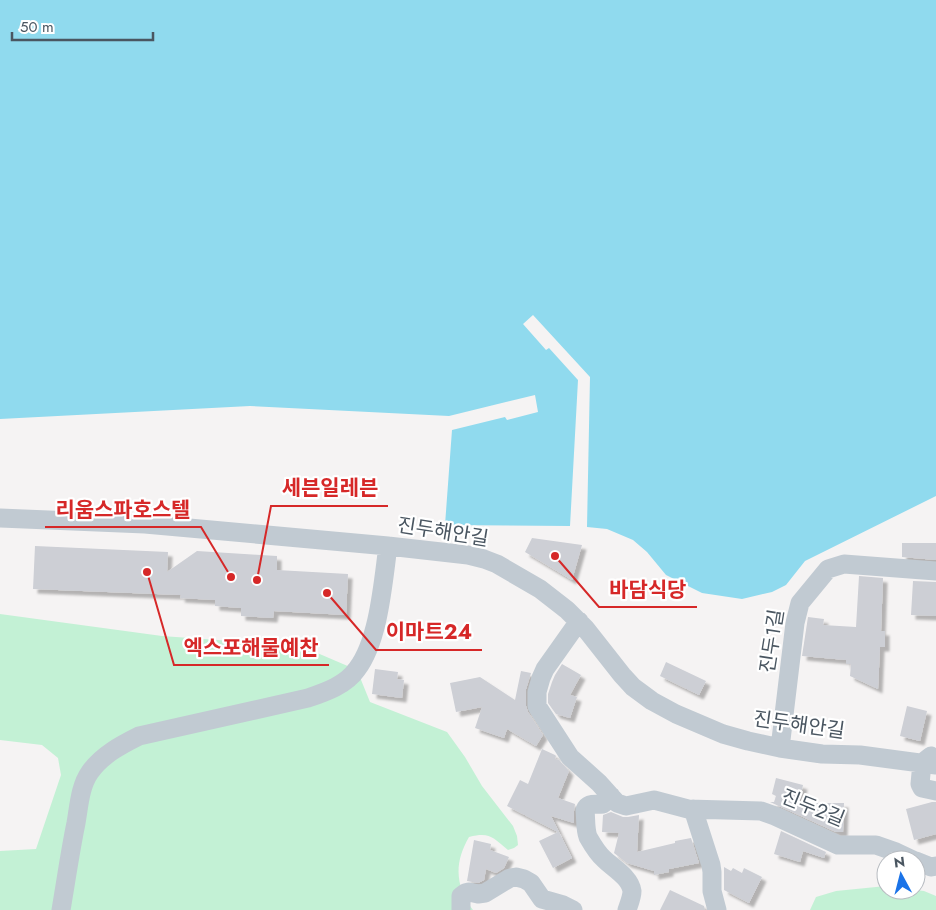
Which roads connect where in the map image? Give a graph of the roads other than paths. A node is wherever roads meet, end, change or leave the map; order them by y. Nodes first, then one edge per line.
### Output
1 (0, 518) edge
2 (388, 546) junction
3 (936, 571) edge
4 (579, 621) junction
5 (780, 748) junction
6 (931, 760) edge
7 (936, 790) edge
8 (611, 796) junction
9 (693, 809) junction
10 (889, 850) edge
11 (61, 910) edge
12 (461, 910) edge
13 (573, 910) edge
14 (627, 910) edge
15 (716, 910) edge

1 - 2 street, 진두해안길
2 - 4 street, 진두해안길
2 - 11 street
3 - 5 street, 진두1길
4 - 5 street, 진두해안길
4 - 8 street, 진두2길
5 - 6 street, 진두해안길
6 - 7 street
8 - 9 street, 진두2길
8 - 14 street
9 - 10 street, 진두2길
9 - 15 street
12 - 13 street

